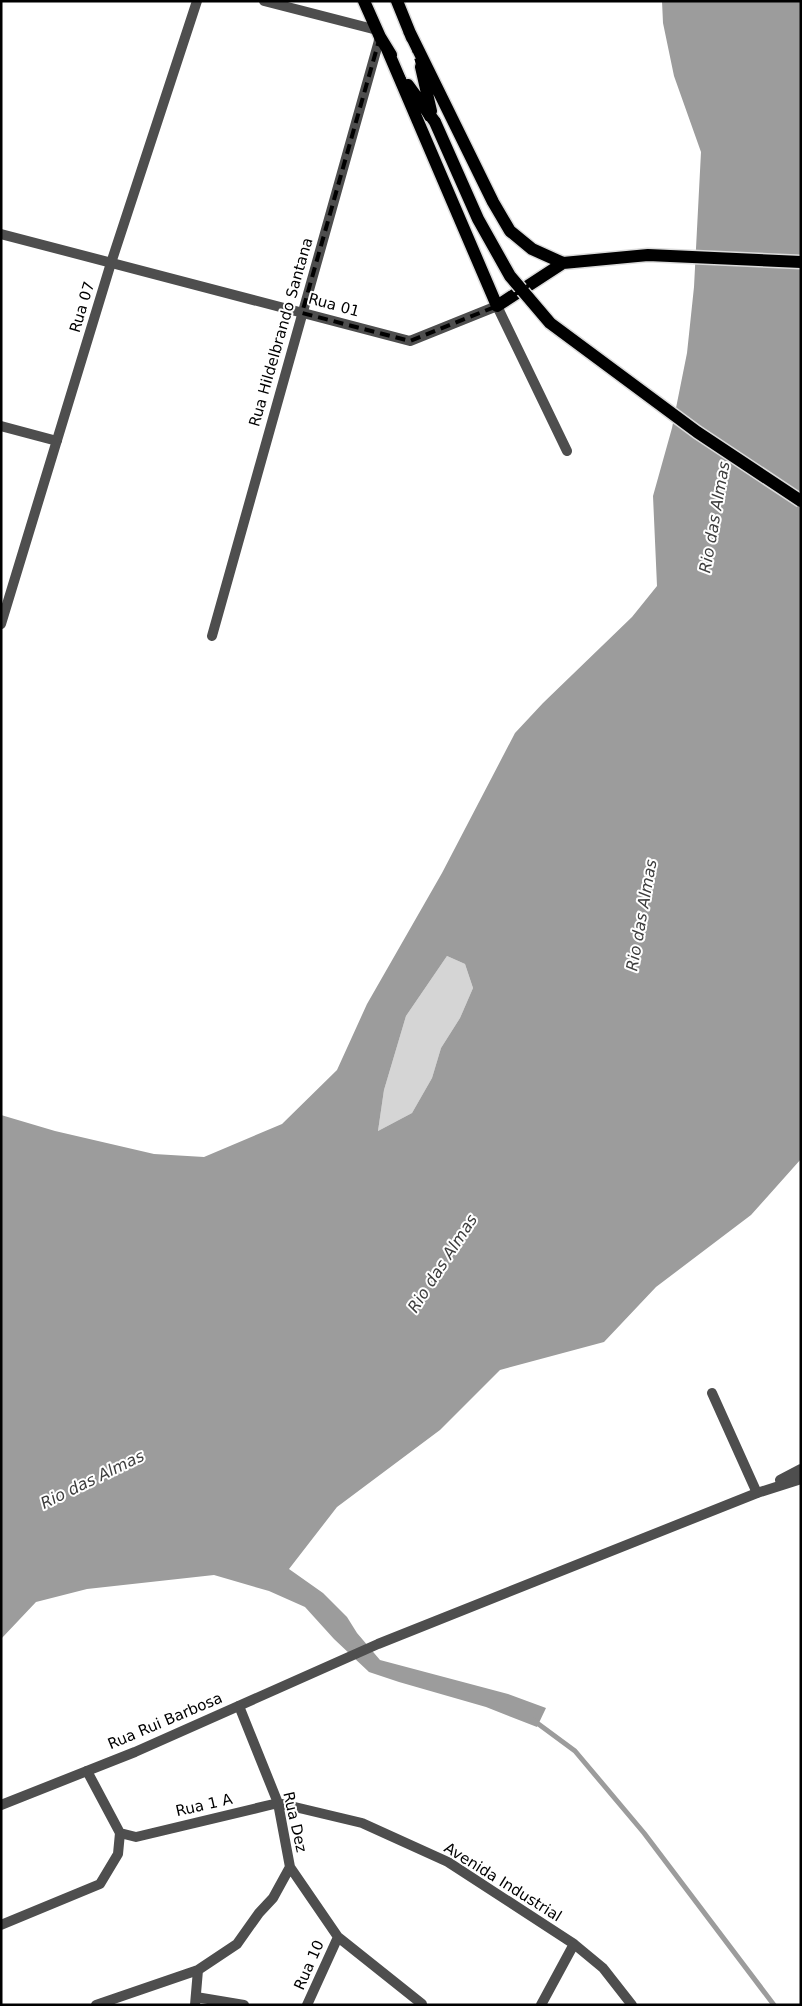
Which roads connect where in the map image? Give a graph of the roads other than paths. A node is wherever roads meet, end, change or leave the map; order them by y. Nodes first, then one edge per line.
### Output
1 (197, 1) edge
2 (264, 1) edge
3 (364, 1) edge
4 (397, 1) edge
5 (409, 31) junction
6 (379, 34) junction
7 (387, 49) junction
8 (434, 119) junction
9 (1, 234) edge
10 (801, 262) edge
11 (111, 263) junction
12 (563, 263) junction
13 (497, 306) junction
14 (302, 313) junction
15 (1, 426) edge
16 (57, 441) junction
17 (567, 451) dead end
18 (801, 502) edge
19 (2, 621) edge
20 (212, 636) dead end
21 (712, 1394) dead end
22 (801, 1469) edge
23 (801, 1479) edge
24 (757, 1493) junction
25 (239, 1706) junction
26 (87, 1771) junction
27 (278, 1803) junction
28 (1, 1805) edge
29 (120, 1833) junction
30 (290, 1867) junction
31 (1, 1926) edge
32 (338, 1937) junction
33 (574, 1944) junction
34 (198, 1970) junction
35 (195, 2001) edge
36 (422, 2004) edge
37 (96, 2005) edge
38 (244, 2005) edge
39 (307, 2005) edge
40 (542, 2005) edge
41 (632, 2005) edge

1 - 11 street, Rua 07
2 - 6 street
3 - 6 main road
4 - 5 main road
5 - 8 main road
5 - 12 main road
6 - 7 main road
6 - 14 street, Rua Hildelbrando Santana
7 - 8 main road
7 - 13 main road
8 - 18 main road, bridge
9 - 11 street, Rua 01
10 - 12 main road, Rua 01
11 - 14 street, Rua 01
11 - 16 street, Rua 07
12 - 13 main road, Rua 01
13 - 14 street, Rua 01
13 - 17 street
14 - 20 street, Rua Hildelbrando Santana
15 - 16 street
16 - 19 street, Rua 07
21 - 24 street
22 - 24 street
23 - 24 street
24 - 25 street, Rua Rui Barbosa
25 - 26 street, Rua Rui Barbosa
25 - 27 street, Rua Dez
26 - 28 street, Rua Rui Barbosa
26 - 29 street
27 - 29 street, Rua 1 A
27 - 30 street, Rua Dez
27 - 33 street, Avenida Industrial
29 - 31 street
30 - 32 street, Rua Dez
30 - 34 street
32 - 36 street, Rua Dez
32 - 39 street, Rua 10
33 - 40 street
33 - 41 street, Avenida Industrial
34 - 35 street
34 - 37 street
35 - 38 street

